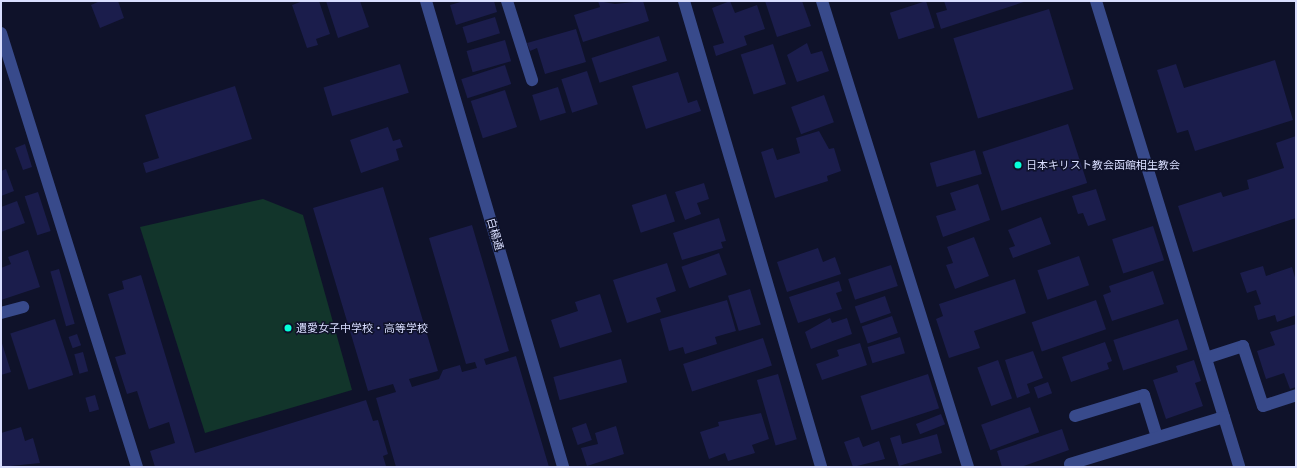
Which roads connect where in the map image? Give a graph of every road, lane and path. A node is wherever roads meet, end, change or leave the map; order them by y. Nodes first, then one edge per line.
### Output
1 (426, 1) edge
2 (507, 1) edge
3 (684, 1) edge
4 (822, 1) edge
5 (1096, 1) edge
6 (1, 33) edge
7 (532, 80) dead end
8 (23, 307) dead end
9 (1, 313) edge
10 (1206, 358) junction
11 (1296, 395) edge
12 (1075, 416) dead end
13 (1224, 417) junction
14 (1157, 437) junction
15 (1070, 464) dead end
16 (137, 467) edge
17 (564, 467) edge
18 (821, 467) edge
19 (968, 467) edge
20 (1239, 467) edge

1 - 17 street, 白楊通
2 - 7 street
3 - 18 street
4 - 19 street
5 - 10 street
6 - 16 street
8 - 9 street
10 - 11 street
10 - 13 street
12 - 14 street
13 - 14 street
13 - 20 street
14 - 15 street

